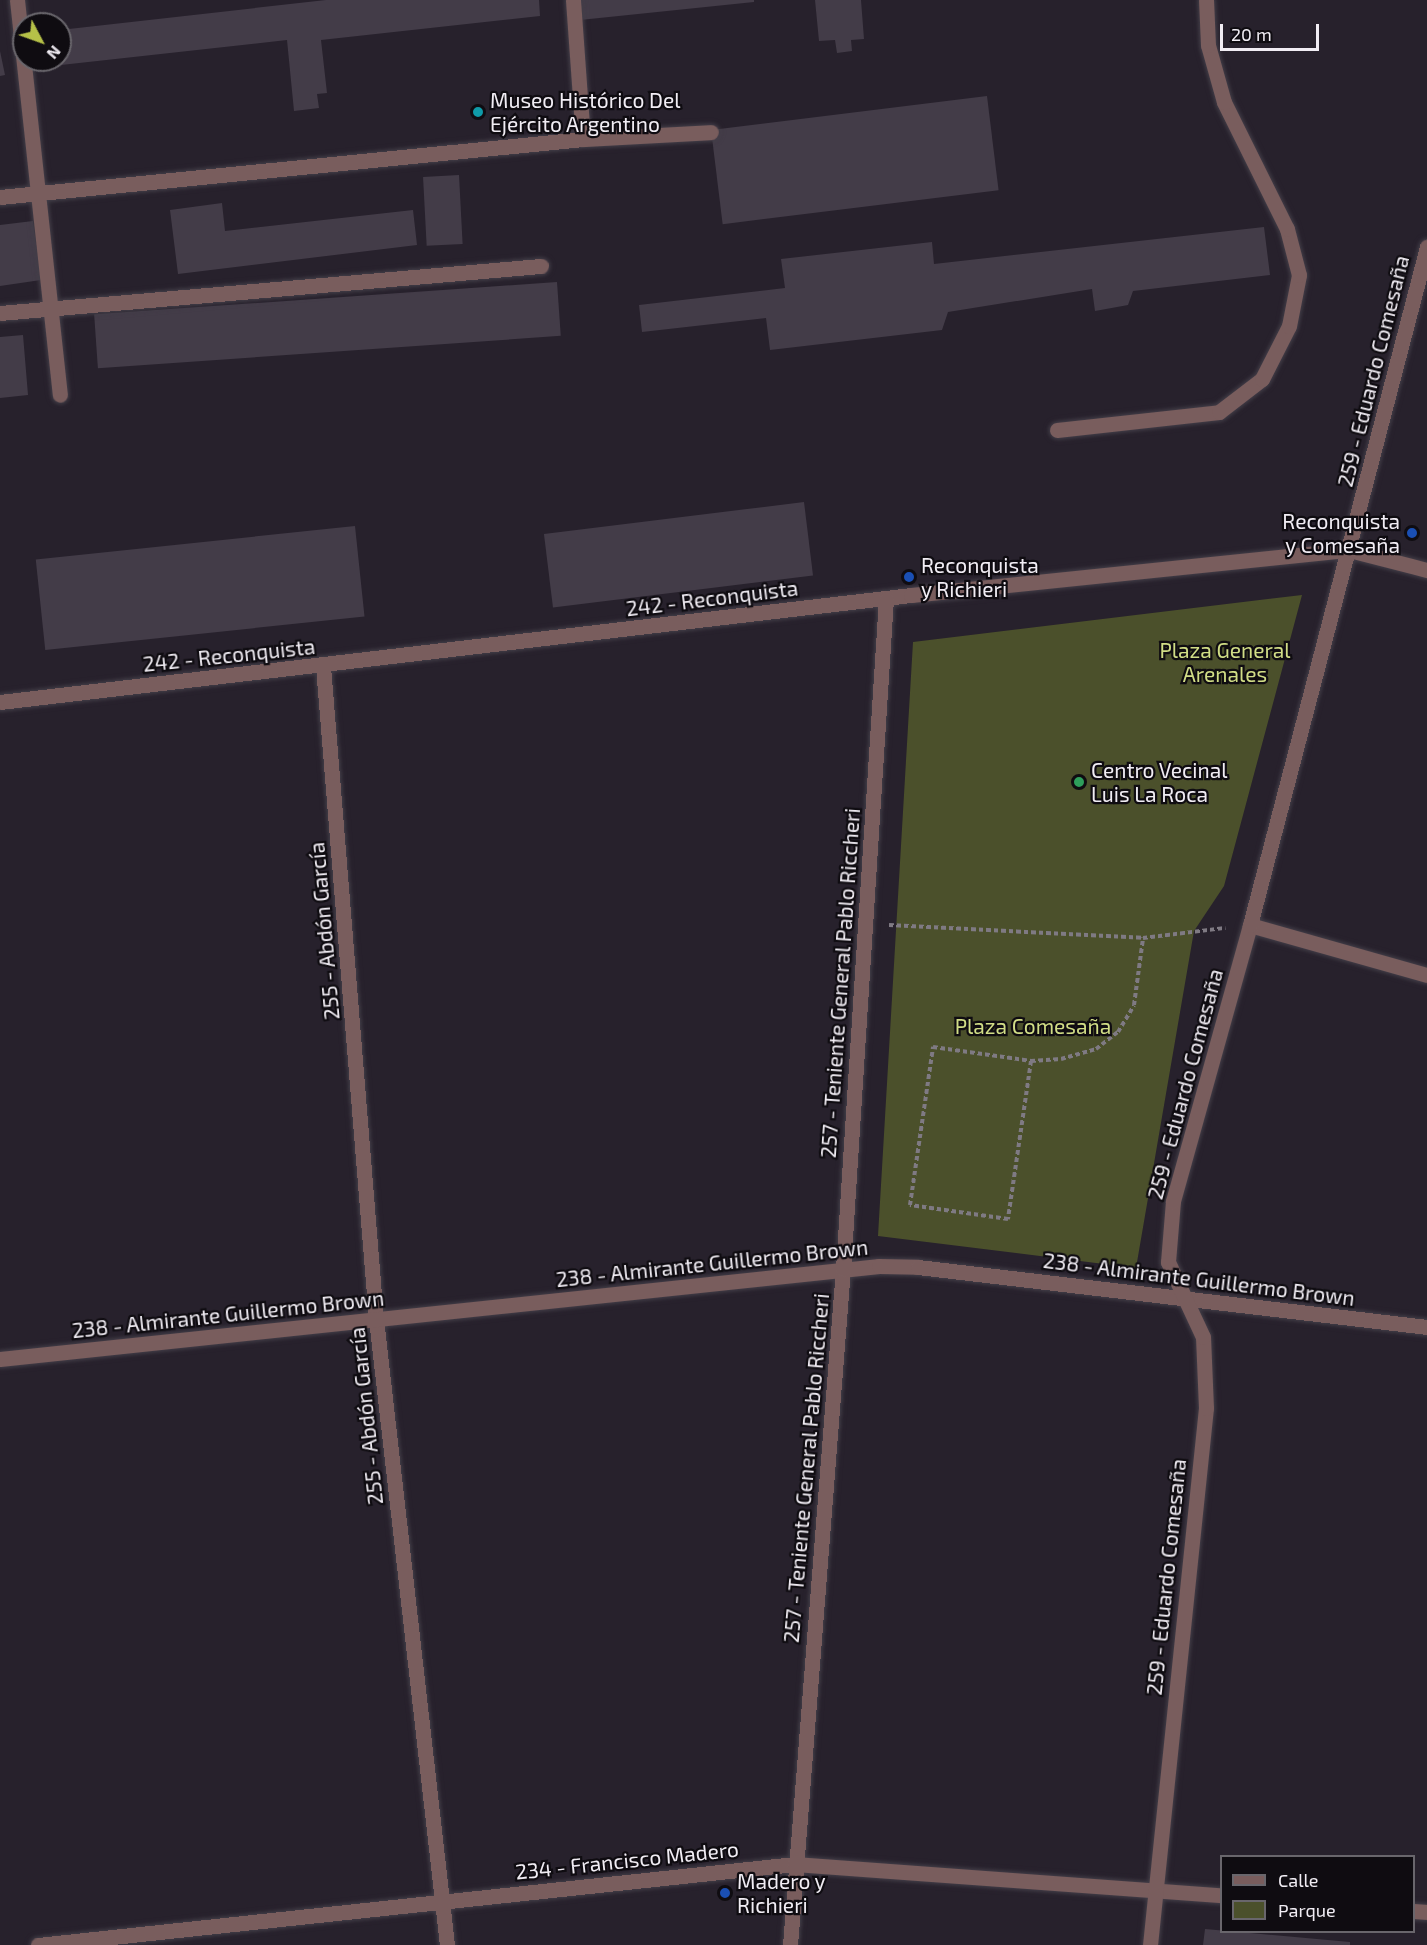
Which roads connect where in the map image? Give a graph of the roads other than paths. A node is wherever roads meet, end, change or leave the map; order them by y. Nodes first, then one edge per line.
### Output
1 (17, 0) edge
2 (573, 0) edge
3 (1206, 0) edge
4 (711, 132) dead end
5 (583, 139) junction
6 (38, 193) junction
7 (0, 197) edge
8 (1427, 247) edge
9 (541, 266) dead end
10 (50, 309) junction
11 (0, 313) edge
12 (60, 395) dead end
13 (1057, 430) dead end
14 (1349, 550) junction
15 (1427, 570) edge
16 (886, 599) junction
17 (323, 666) junction
18 (0, 702) edge
19 (1250, 926) junction
20 (1427, 975) edge
21 (843, 1269) junction
22 (1183, 1299) junction
23 (376, 1319) junction
24 (1427, 1328) edge
25 (0, 1359) edge
26 (795, 1864) junction
27 (1154, 1889) junction
28 (1220, 1895) edge
29 (442, 1900) junction
30 (38, 1945) edge
31 (447, 1945) edge
32 (790, 1945) edge
33 (1150, 1945) edge

1 - 6 street
2 - 5 street
3 - 13 street
4 - 5 street
5 - 6 street
6 - 7 street
6 - 10 street
8 - 14 street, 259 - Eduardo Comesaña
9 - 10 street
10 - 11 street
10 - 12 street
14 - 15 street, 242 - Reconquista
14 - 16 street, 242 - Reconquista
14 - 19 street, 259 - Eduardo Comesaña
16 - 17 street, 242 - Reconquista
16 - 21 street, 257 - Teniente General Pablo Riccheri
17 - 18 street, 242 - Reconquista
17 - 23 street, 255 - Abdón García
19 - 20 street
19 - 22 street, 259 - Eduardo Comesaña
21 - 22 street, 238 - Almirante Guillermo Brown
21 - 23 street, 238 - Almirante Guillermo Brown
21 - 26 street, 257 - Teniente General Pablo Riccheri
22 - 24 street, 238 - Almirante Guillermo Brown
22 - 27 street, 259 - Eduardo Comesaña
23 - 25 street, 238 - Almirante Guillermo Brown
23 - 29 street, 255 - Abdón García
26 - 27 street, 234 - Francisco Madero
26 - 29 street, 234 - Francisco Madero
26 - 32 street, 257 - Teniente General Pablo Riccheri
27 - 28 street, 234 - Francisco Madero
27 - 33 street, 259 - Eduardo Comesaña
29 - 30 street, 234 - Francisco Madero
29 - 31 street, 255 - Abdón García

